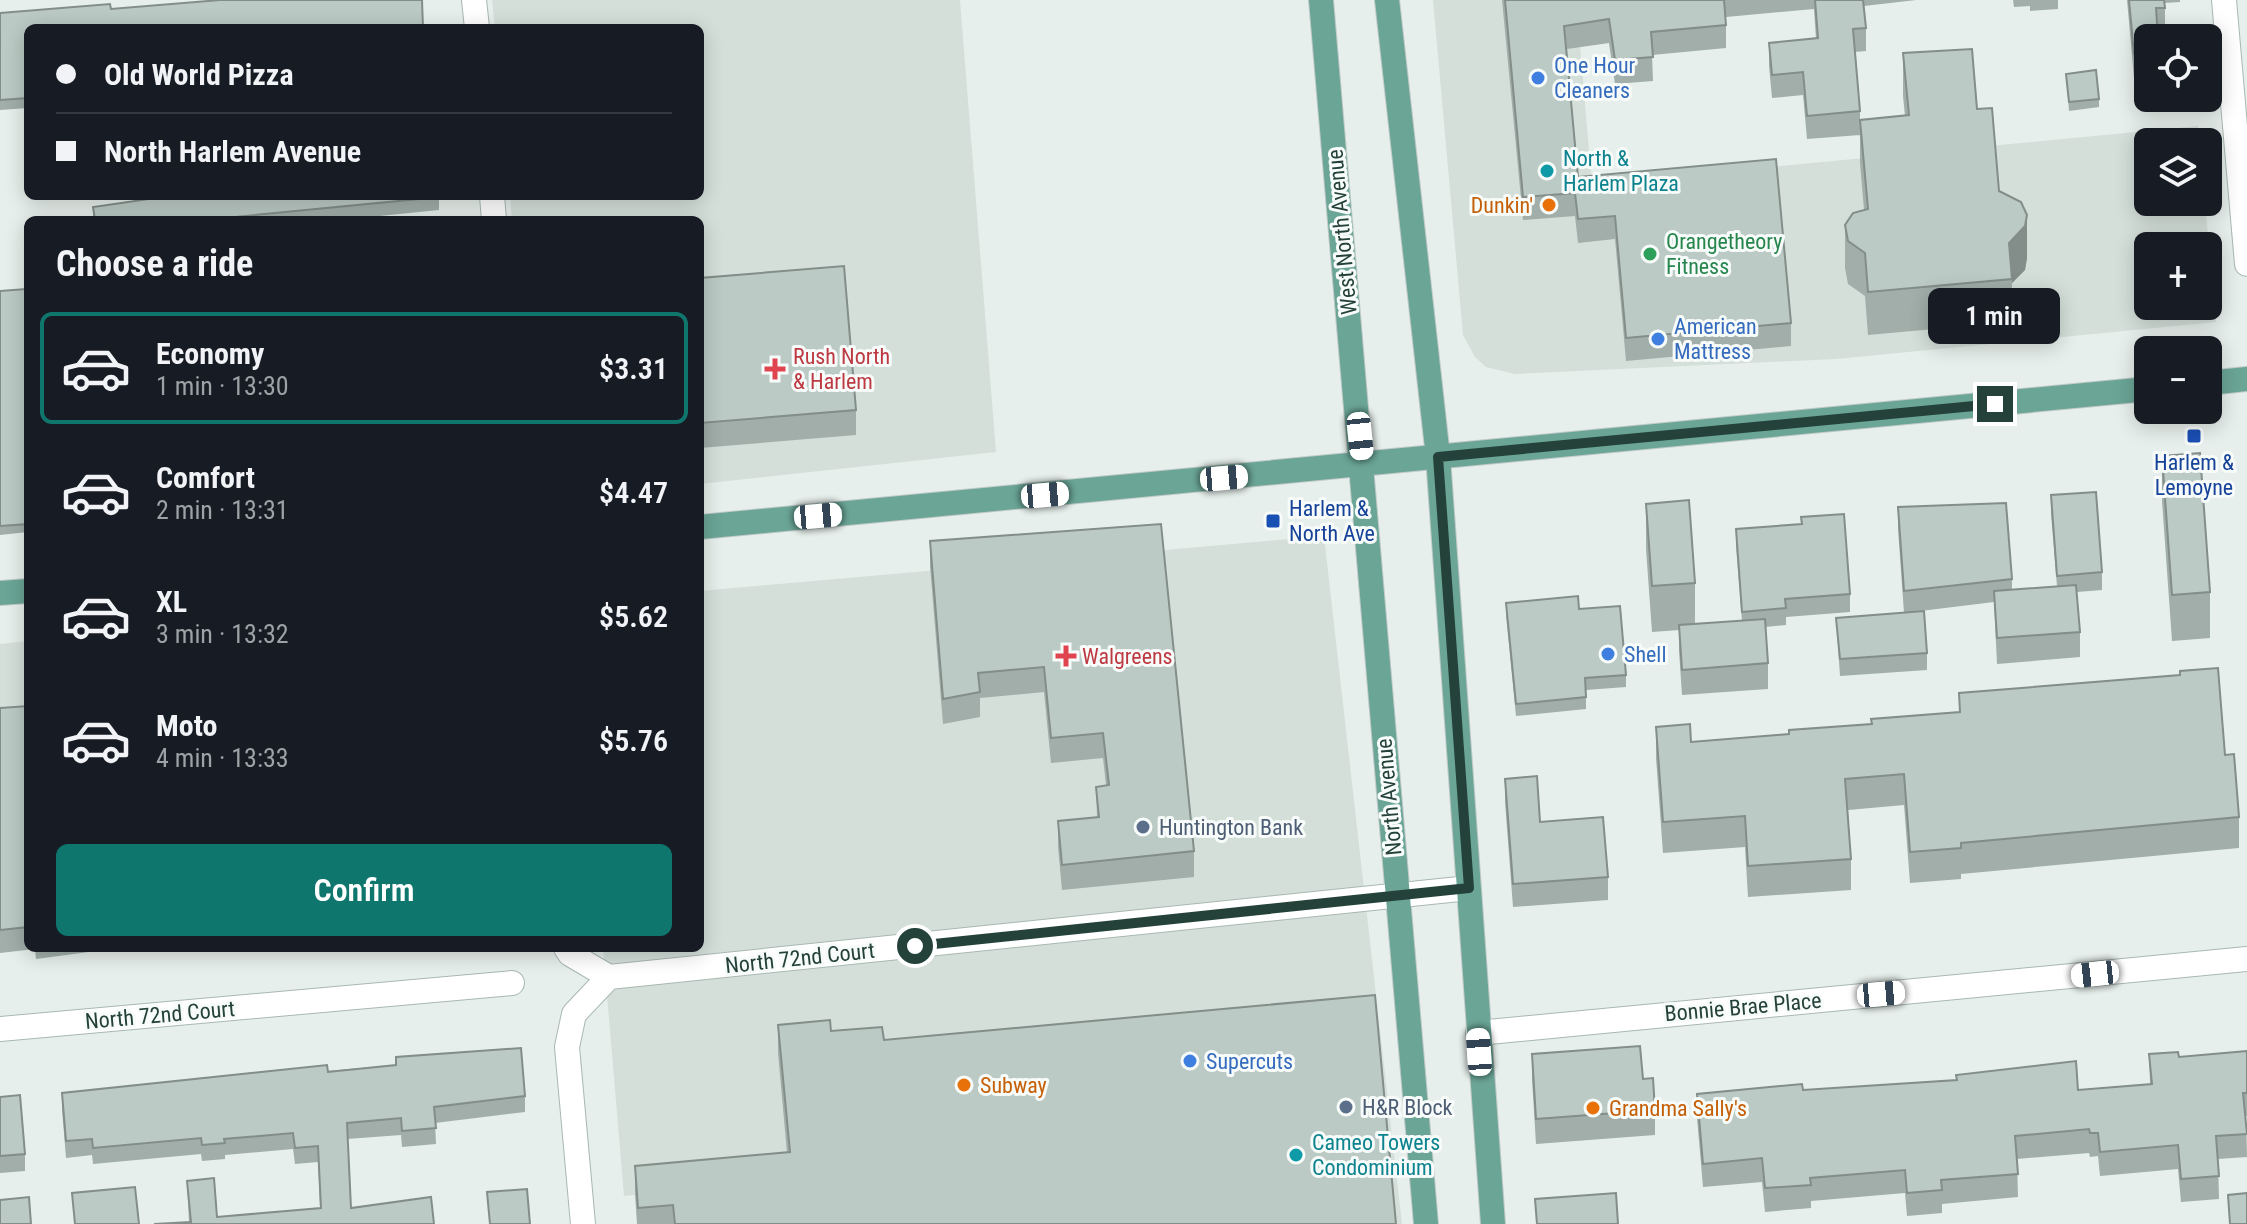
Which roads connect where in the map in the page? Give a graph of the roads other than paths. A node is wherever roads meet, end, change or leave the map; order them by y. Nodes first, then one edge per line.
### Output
1 (474, 0) edge
2 (1321, 0) edge
3 (1387, 0) edge
4 (2224, 0) edge
5 (477, 24) edge
6 (2247, 264) edge
7 (2247, 379) edge
8 (2222, 382) edge
9 (2134, 390) edge
10 (1438, 457) junction
11 (1363, 464) junction
12 (704, 527) edge
13 (24, 591) edge
14 (0, 593) edge
15 (1469, 888) junction
16 (1397, 896) junction
17 (569, 952) edge
18 (2247, 959) edge
19 (609, 977) junction
20 (512, 983) dead end
21 (0, 1029) edge
22 (1478, 1033) junction
23 (583, 1224) edge
24 (1426, 1224) edge
25 (1493, 1224) edge

1 - 5 street
2 - 11 main road, West North Avenue
3 - 10 main road
4 - 6 street
7 - 8 main road
9 - 10 main road
10 - 11 main road
10 - 15 main road
11 - 12 main road
11 - 16 main road, North Avenue
13 - 14 main road
15 - 16 street, North 72nd Court
15 - 22 main road
16 - 19 street, North 72nd Court
16 - 24 main road, North Avenue
17 - 19 street
18 - 22 street, Bonnie Brae Place
19 - 23 street
20 - 21 street, North 72nd Court
22 - 25 main road

